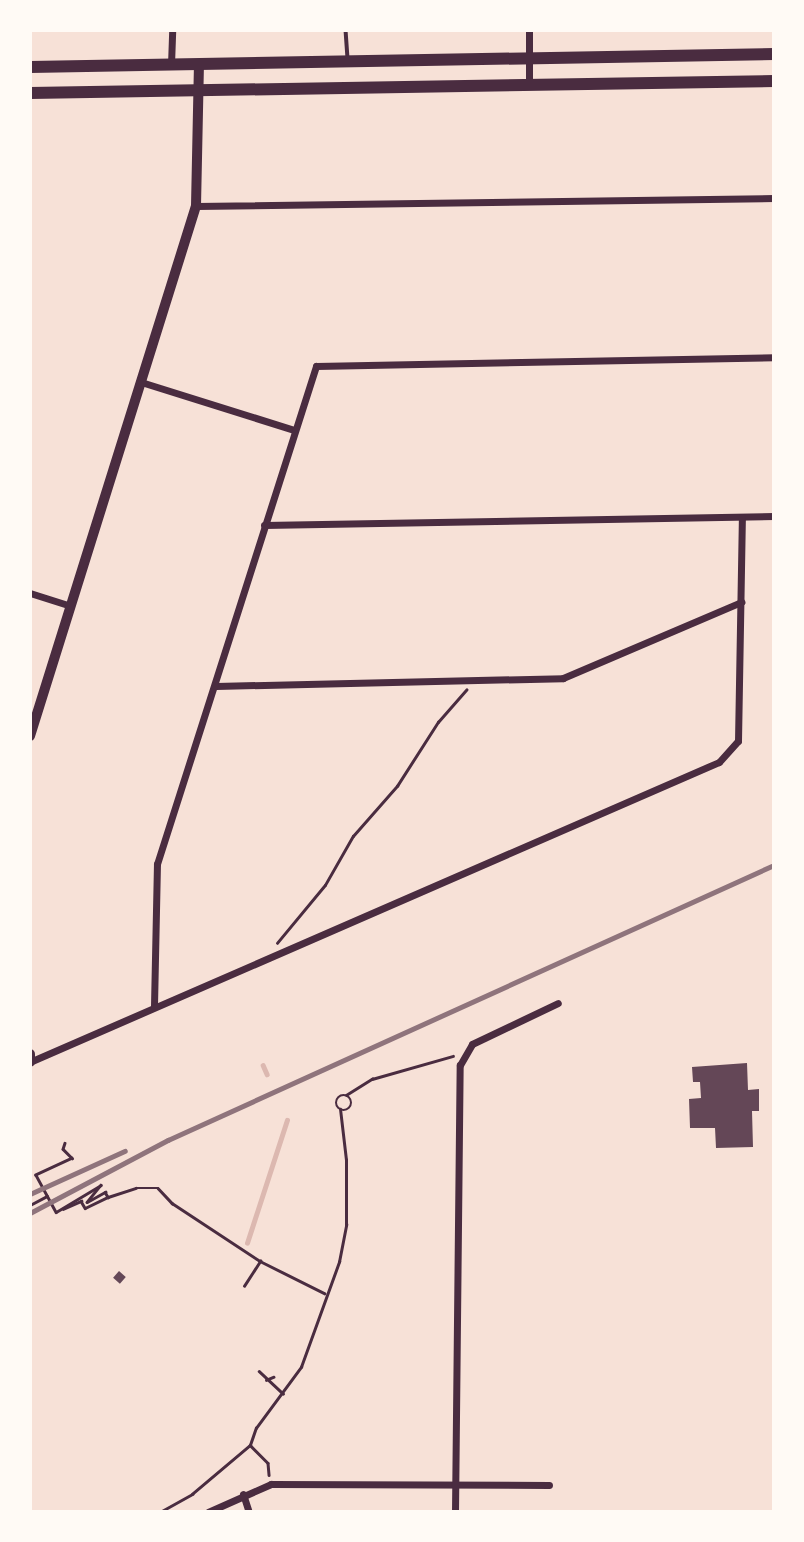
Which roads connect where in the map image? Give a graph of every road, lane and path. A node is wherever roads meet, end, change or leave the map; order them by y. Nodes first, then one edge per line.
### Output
1 (172, 30) edge
2 (346, 30) edge
3 (529, 30) edge
4 (774, 54) edge
5 (529, 59) junction
6 (348, 62) junction
7 (171, 66) junction
8 (199, 66) junction
9 (30, 67) edge
10 (774, 81) edge
11 (529, 86) junction
12 (200, 91) junction
13 (30, 93) edge
14 (774, 198) edge
15 (196, 206) junction
16 (774, 357) edge
17 (141, 382) junction
18 (294, 430) junction
19 (774, 516) edge
20 (742, 517) junction
21 (264, 525) junction
22 (30, 593) edge
23 (741, 602) junction
24 (71, 606) junction
25 (471, 681) junction
26 (216, 686) junction
27 (30, 736) edge
28 (277, 943) dead end
29 (558, 1003) dead end
30 (154, 1006) junction
31 (463, 1055) junction
32 (31, 1059) edge
33 (345, 1095) junction
34 (340, 1109) junction
35 (65, 1143) dead end
36 (47, 1195) junction
37 (108, 1197) junction
38 (30, 1205) edge
39 (62, 1209) junction
40 (260, 1261) junction
41 (244, 1286) dead end
42 (325, 1294) junction
43 (259, 1371) dead end
44 (273, 1377) dead end
45 (266, 1380) junction
46 (283, 1393) junction
47 (250, 1445) junction
48 (270, 1475) dead end
49 (455, 1485) junction
50 (549, 1485) dead end
51 (243, 1494) junction
52 (160, 1512) edge
53 (208, 1512) edge
54 (249, 1512) edge
55 (454, 1512) edge

1 - 7 street
2 - 6 lane
3 - 5 street
4 - 5 main road
5 - 6 main road
5 - 11 street
6 - 8 main road
7 - 8 main road
7 - 9 main road
8 - 12 street
10 - 11 main road
11 - 12 main road
12 - 13 main road
12 - 15 street
14 - 15 street
15 - 17 street
16 - 18 street
17 - 18 street
17 - 24 street
18 - 21 street
19 - 20 street
20 - 21 street
20 - 23 street
21 - 26 street
22 - 24 street
23 - 25 street
23 - 30 street
24 - 27 street
25 - 26 street
25 - 28 path
26 - 30 street
29 - 31 street
30 - 32 street
31 - 33 path
31 - 49 street
33 - 34 path
33 - 34 path
34 - 42 path
35 - 36 path
36 - 38 path
36 - 39 path
37 - 39 path
37 - 39 path
37 - 40 path
40 - 41 path
40 - 42 path
42 - 46 path
43 - 45 path
44 - 45 path
45 - 46 path
46 - 47 path
47 - 48 path
47 - 52 path
49 - 50 street
49 - 51 street
49 - 55 street
51 - 53 street
51 - 54 street

